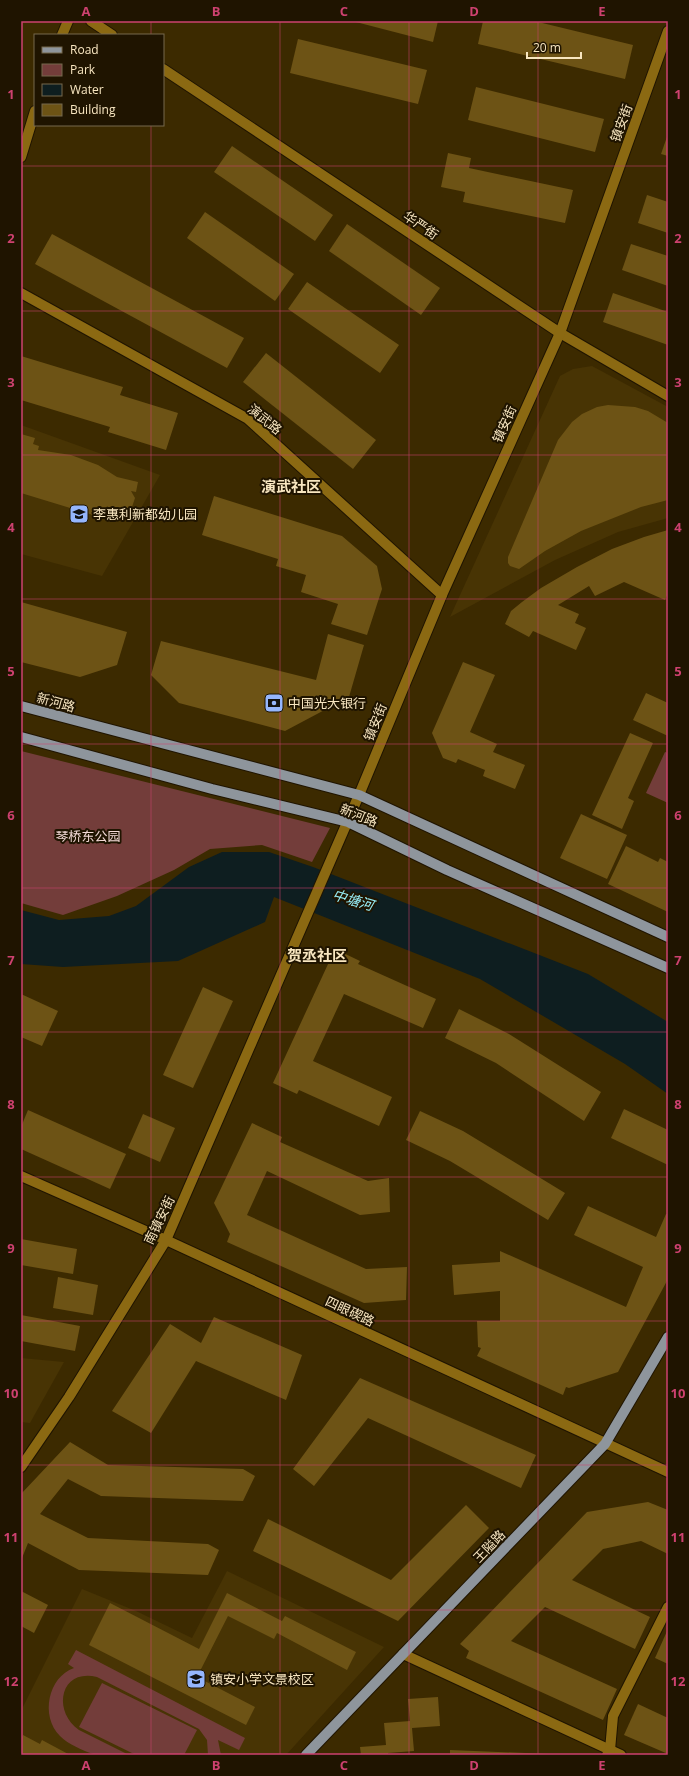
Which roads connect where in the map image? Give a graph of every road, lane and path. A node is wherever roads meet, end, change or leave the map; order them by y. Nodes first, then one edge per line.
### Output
1 (68, 21) edge
2 (90, 21) edge
3 (668, 31) edge
4 (62, 34) edge
5 (110, 34) edge
6 (164, 70) edge
7 (34, 114) edge
8 (21, 157) edge
9 (21, 293) edge
10 (560, 333) junction
11 (668, 396) edge
12 (442, 595) junction
13 (21, 706) edge
14 (21, 738) edge
15 (359, 795) junction
16 (348, 822) junction
17 (668, 937) edge
18 (668, 968) edge
19 (21, 1176) edge
20 (166, 1240) junction
21 (668, 1337) edge
22 (605, 1444) junction
23 (21, 1467) edge
24 (668, 1472) edge
25 (668, 1607) edge
26 (403, 1654) junction
27 (608, 1752) edge
28 (306, 1755) edge
29 (621, 1755) edge

1 - 4 street
2 - 5 street
3 - 10 street, 镇安街
6 - 10 street, 华严街
7 - 8 street
9 - 12 street, 演武路
10 - 11 street, 华严街
10 - 12 street, 镇安街
12 - 15 street, 镇安街
13 - 15 main road, 新河路
14 - 16 main road, 新河路
15 - 16 street, 镇安街
15 - 17 main road, 新河路
16 - 18 main road, 新河路
16 - 20 street, 南镇安街
19 - 20 street, 四眼碶路
20 - 22 street, 四眼碶路
20 - 23 street, 南镇安街
21 - 22 main road, 王隘路
22 - 24 street, 四眼碶路
22 - 26 main road, 王隘路
25 - 27 street
26 - 27 street
26 - 28 main road, 王隘路
27 - 29 street

